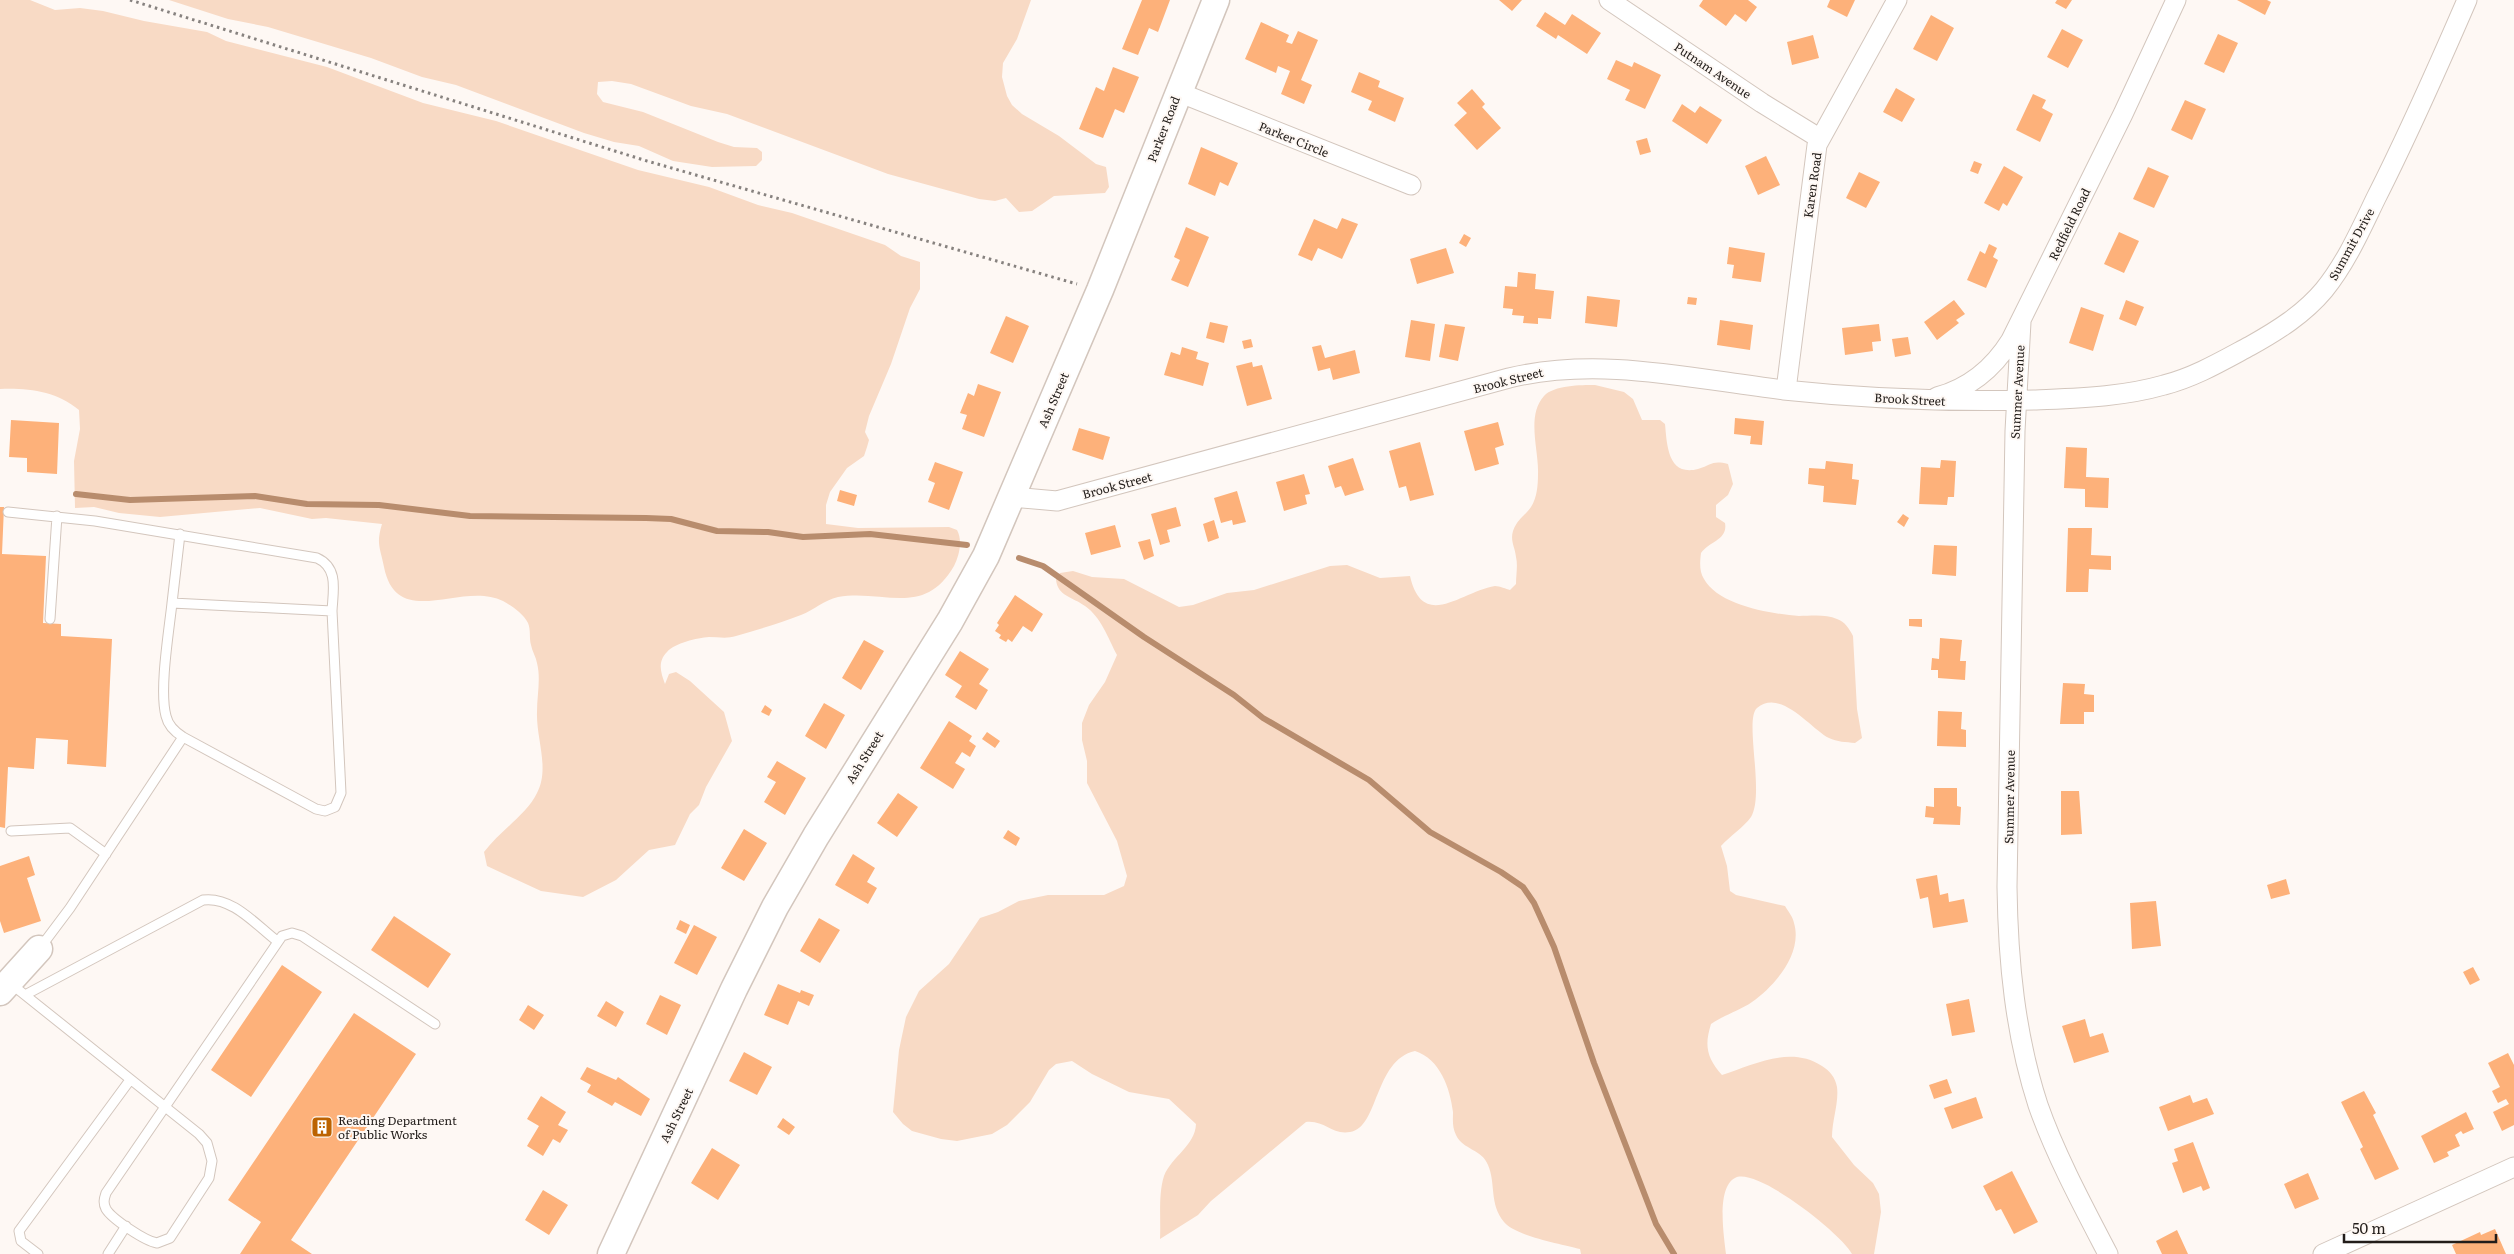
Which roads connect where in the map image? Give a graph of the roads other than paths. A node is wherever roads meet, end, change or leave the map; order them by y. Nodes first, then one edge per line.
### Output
1 (1216, 0) edge
2 (1608, 0) edge
3 (1897, 0) edge
4 (2176, 0) edge
5 (2467, 0) edge
6 (1178, 92) junction
7 (1819, 138) junction
8 (1411, 185) dead end
9 (1112, 259) joint
10 (2021, 322) junction
11 (1786, 390) junction
12 (2016, 400) junction
13 (1916, 401) junction
14 (1012, 498) junction
15 (8, 512) dead end
16 (57, 516) junction
17 (180, 534) junction
18 (172, 603) junction
19 (332, 611) junction
20 (50, 619) dead end
21 (183, 737) junction
22 (12, 831) dead end
23 (106, 854) junction
24 (277, 941) junction
25 (39, 949) joint
26 (11, 990) edge
27 (435, 1024) dead end
28 (130, 1080) junction
29 (164, 1106) junction
30 (2514, 1167) edge
31 (126, 1226) junction
32 (38, 1254) edge
33 (108, 1254) edge
34 (611, 1254) edge
35 (2108, 1254) edge
36 (2323, 1254) edge

1 - 6 street, Parker Road
2 - 7 street, Putnam Avenue
3 - 7 street, Karen Road
4 - 10 street, Redfield Road
5 - 12 street, Summit Drive
6 - 8 street, Parker Circle
6 - 9 street, Parker Road
7 - 11 street, Karen Road
9 - 14 street, Ash Street
10 - 12 street, Summer Avenue
10 - 13 street, Redfield Road
11 - 13 street, Brook Street
11 - 14 street, Brook Street
12 - 13 street, Brook Street
12 - 35 street, Summer Avenue
14 - 34 street, Ash Street
15 - 16 lane
16 - 17 lane
16 - 20 lane
17 - 18 lane
17 - 19 lane
18 - 19 lane
18 - 21 lane
19 - 21 lane
21 - 23 lane
22 - 23 lane
23 - 25 lane
24 - 26 lane
24 - 27 lane
24 - 29 lane
25 - 26 street
26 - 28 lane
28 - 29 lane
28 - 32 lane
29 - 31 lane
29 - 31 lane
30 - 36 street
31 - 33 lane

